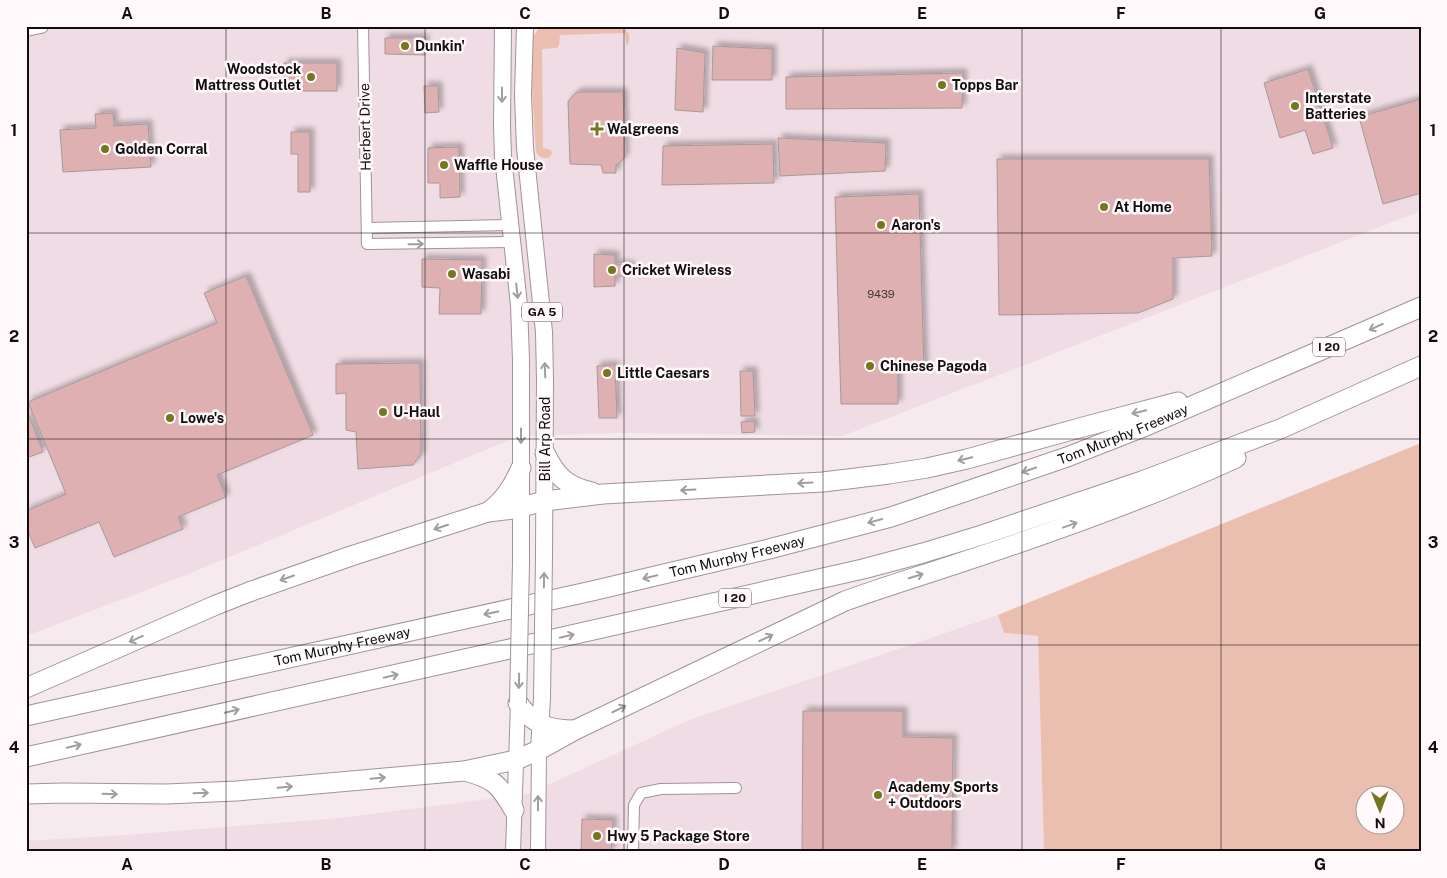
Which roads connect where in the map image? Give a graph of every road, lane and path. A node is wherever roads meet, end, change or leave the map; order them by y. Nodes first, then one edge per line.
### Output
1 (41, 26) edge
2 (364, 26) edge
3 (502, 26) edge
4 (525, 26) edge
5 (26, 29) edge
6 (510, 225) junction
7 (367, 228) junction
8 (512, 242) junction
9 (1421, 307) edge
10 (1421, 366) edge
11 (1237, 387) junction
12 (1280, 429) junction
13 (544, 454) junction
14 (522, 468) junction
15 (604, 494) junction
16 (545, 501) junction
17 (521, 507) junction
18 (488, 512) junction
19 (26, 688) edge
20 (518, 703) junction
21 (26, 716) edge
22 (540, 724) junction
23 (575, 730) junction
24 (539, 750) junction
25 (26, 757) edge
26 (516, 760) junction
27 (464, 770) junction
28 (736, 788) dead end
29 (26, 794) edge
30 (514, 810) junction
31 (513, 852) edge
32 (538, 852) edge
33 (632, 852) edge

1 - 5 main road
2 - 7 street, Herbert Drive
3 -> 6 main road, Bill Arp Road / GA 5
13 -> 4 main road, Bill Arp Road / GA 5
6 - 7 street
6 - 8 main road, Bill Arp Road / GA 5
7 -> 8 street, Herbert Drive
8 -> 14 main road, Bill Arp Road / GA 5
9 -> 11 highway, Tom Murphy Freeway / I 20
10 - 12 highway, I 20
11 -> 15 highway
11 -> 21 highway, Tom Murphy Freeway / I 20
23 -> 12 highway
25 -> 12 highway, I 20
13 - 15 highway
13 - 16 main road, Bill Arp Road / GA 5
14 - 17 main road, Bill Arp Road / GA 5
14 - 18 highway
15 - 16 highway
16 - 17 highway
22 -> 16 main road, Bill Arp Road / GA 5, bridge
17 - 18 highway
17 -> 20 main road, Bill Arp Road / GA 5, bridge
18 -> 19 highway
20 - 22 highway
20 - 26 main road, Bill Arp Road / GA 5
22 - 23 highway
22 - 24 main road, Bill Arp Road / GA 5
23 - 24 highway
24 - 26 highway
32 -> 24 main road, Bill Arp Road / GA 5
26 - 27 highway
26 - 30 main road, Bill Arp Road / GA 5
29 -> 27 highway
27 - 30 highway
28 - 33 street
30 - 31 main road, Bill Arp Road / GA 5

